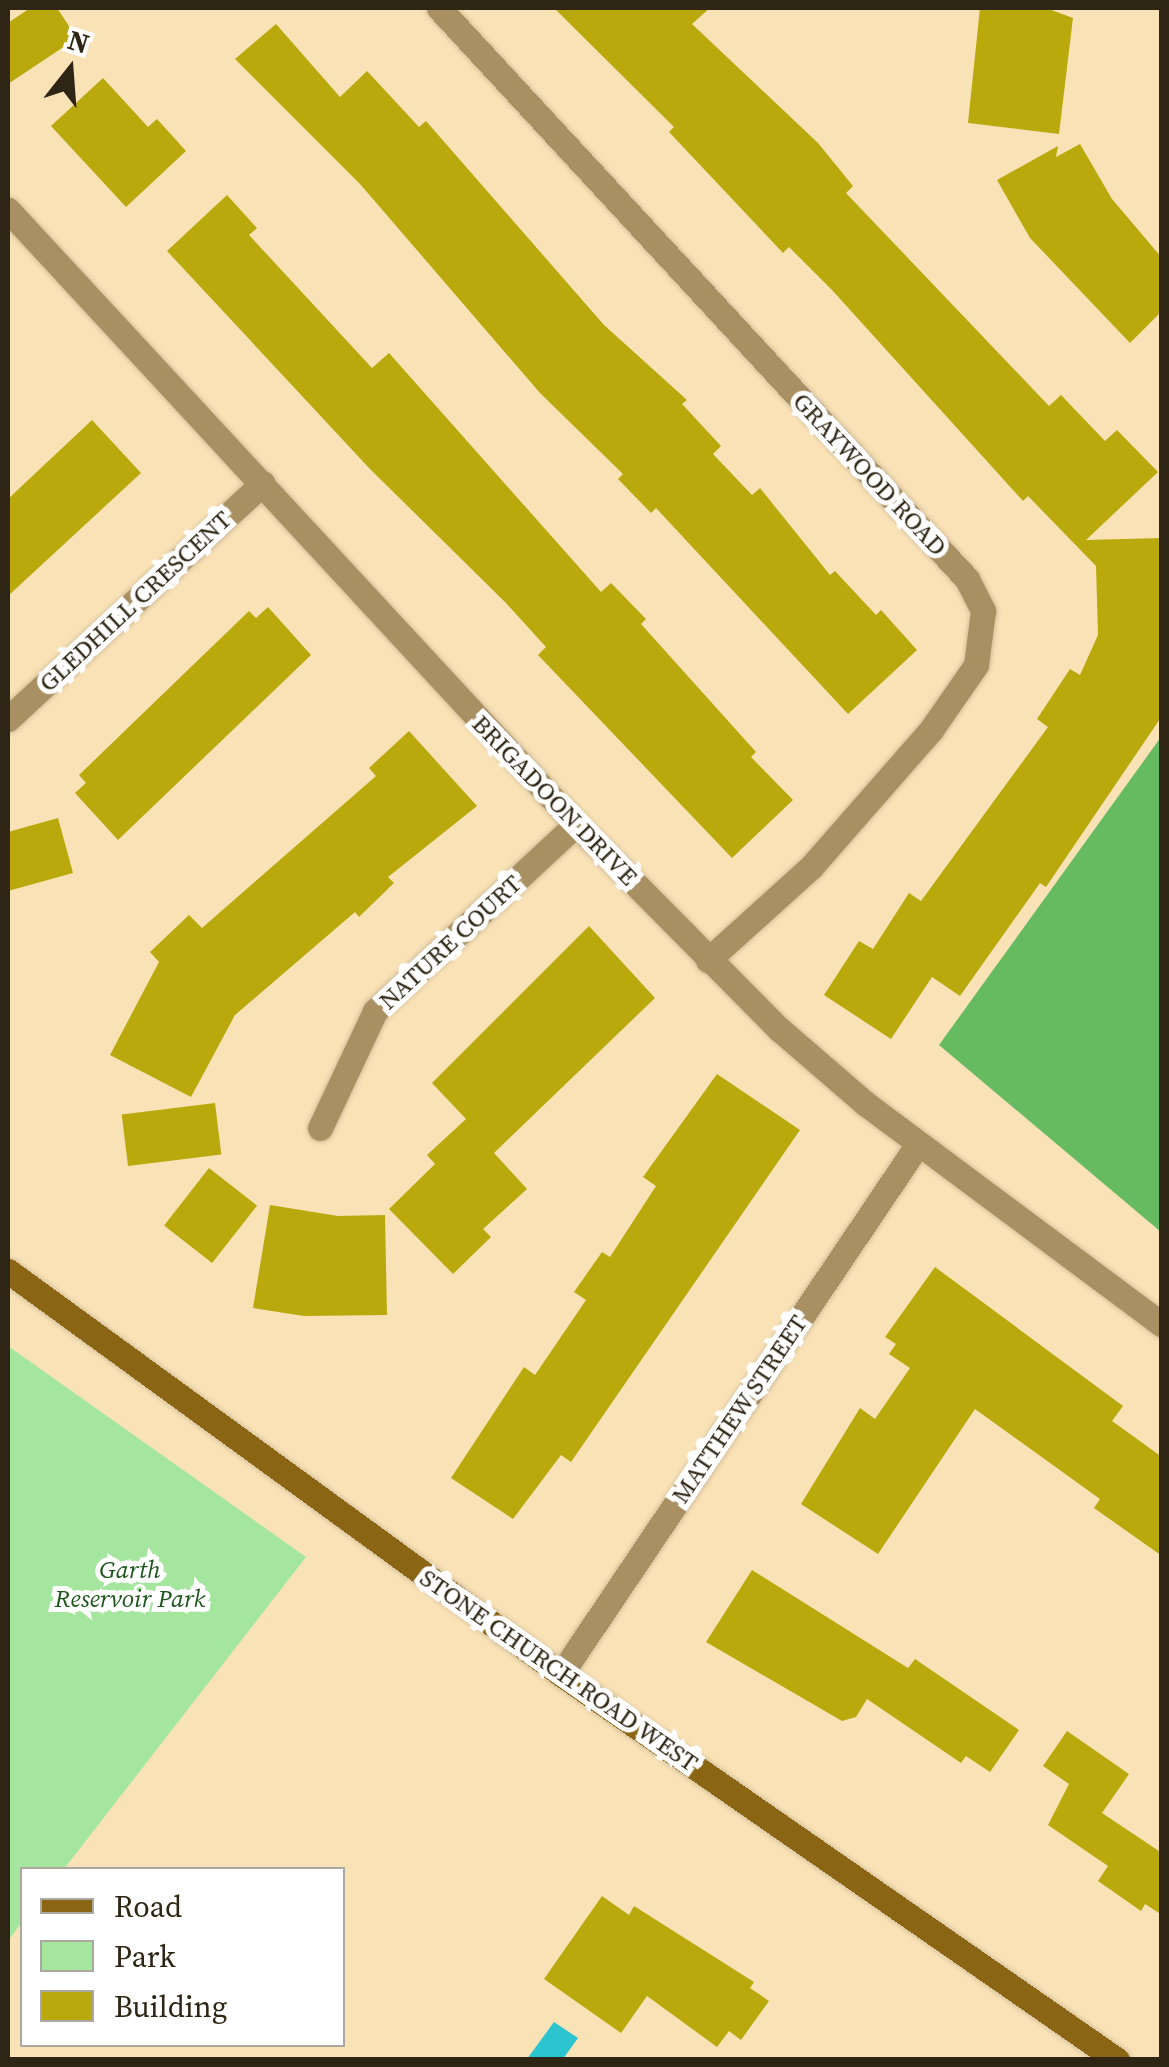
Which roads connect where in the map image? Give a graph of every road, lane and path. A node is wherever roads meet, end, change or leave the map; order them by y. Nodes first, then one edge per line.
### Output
1 (439, 8) edge
2 (8, 210) edge
3 (263, 483) junction
4 (8, 719) edge
5 (576, 824) junction
6 (708, 960) junction
7 (320, 1128) dead end
8 (918, 1144) junction
9 (8, 1270) edge
10 (1162, 1325) edge
11 (561, 1674) junction
12 (1117, 2060) edge

1 - 6 street, GRAYWOOD ROAD
2 - 3 street, BRIGADOON DRIVE
3 - 4 street, GLEDHILL CRESCENT
3 - 5 street, BRIGADOON DRIVE
5 - 6 street, BRIGADOON DRIVE
5 - 7 street, NATURE COURT
6 - 8 street, BRIGADOON DRIVE
8 - 10 street, BRIGADOON DRIVE
8 - 11 street, MATTHEW STREET
9 - 11 main road, STONE CHURCH ROAD WEST
11 - 12 main road, STONE CHURCH ROAD WEST

